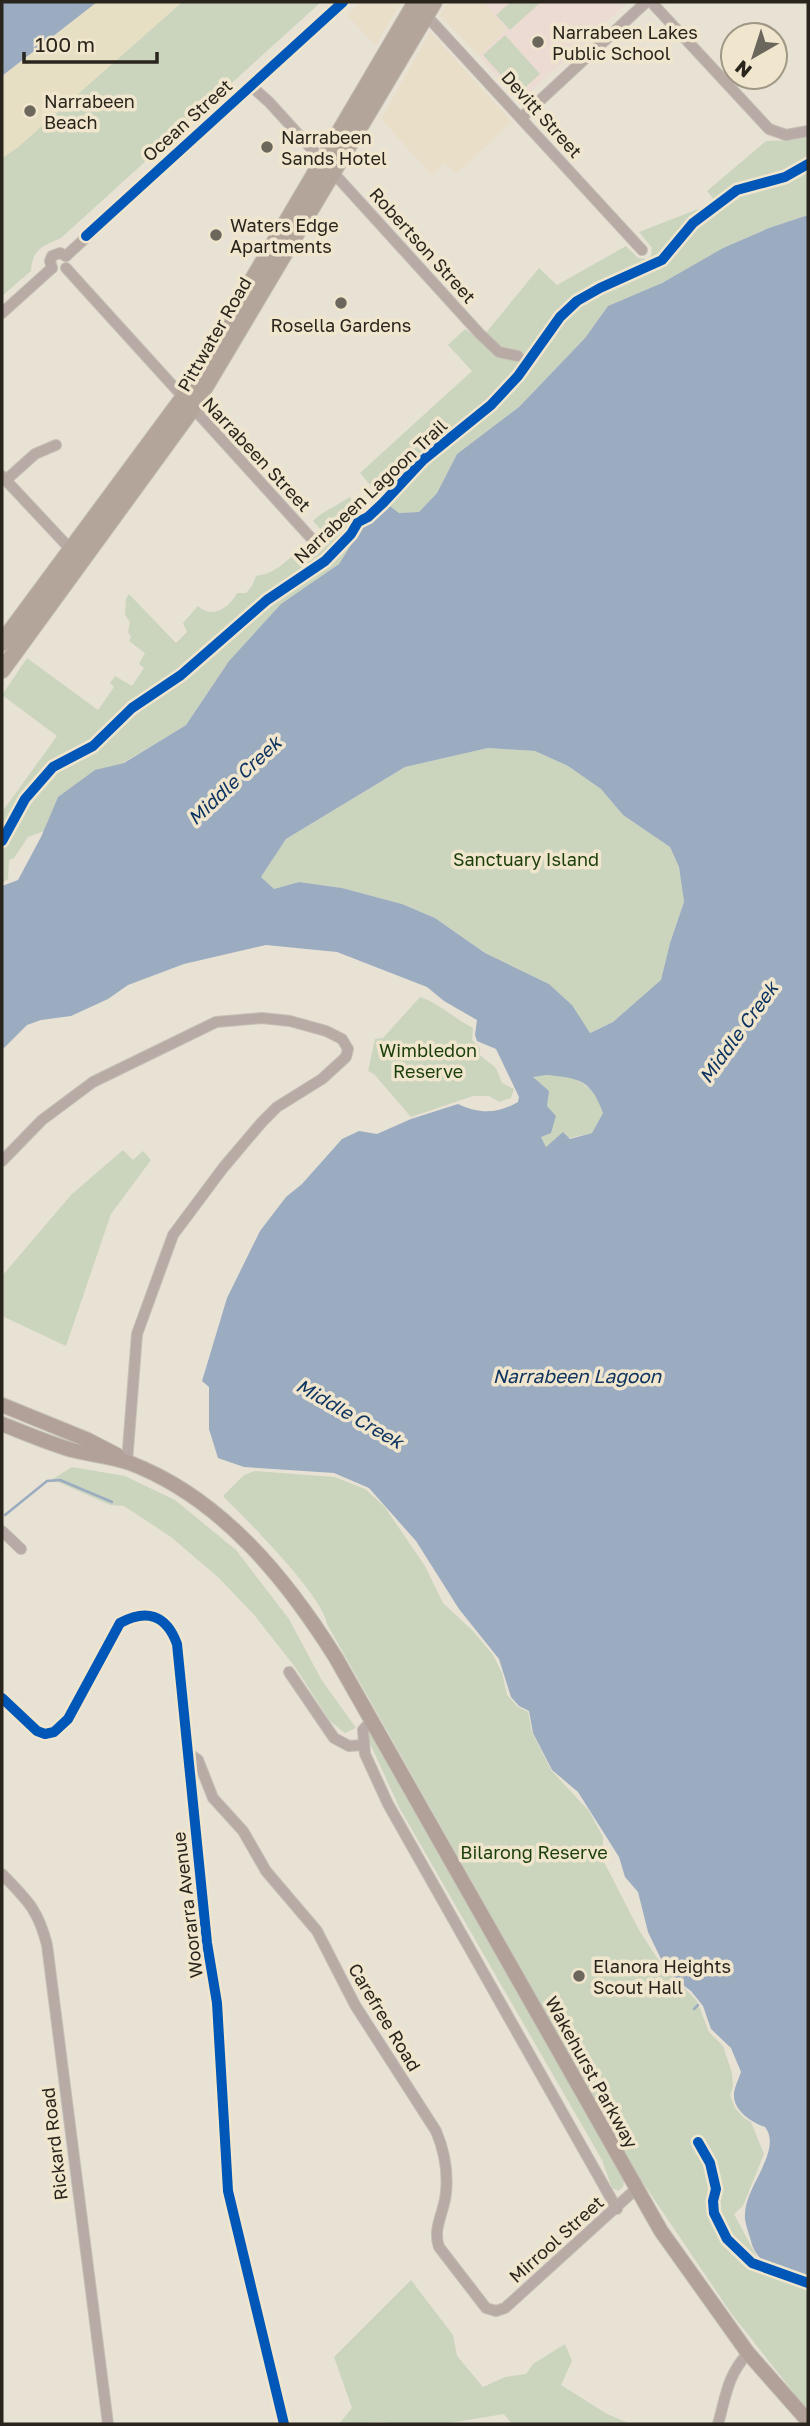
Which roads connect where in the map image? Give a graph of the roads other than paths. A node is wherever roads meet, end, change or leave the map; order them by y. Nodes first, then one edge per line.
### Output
1 (343, 2) edge
2 (648, 3) edge
3 (421, 5) edge
4 (251, 86) junction
5 (521, 118) junction
6 (803, 133) edge
7 (328, 166) junction
8 (642, 250) dead end
9 (65, 256) junction
10 (52, 268) junction
11 (66, 268) junction
12 (2, 313) edge
13 (518, 356) dead end
14 (188, 403) junction
15 (56, 445) dead end
16 (4, 478) edge
17 (311, 538) dead end
18 (77, 555) junction
19 (2, 643) edge
20 (2, 670) edge
21 (2, 1161) edge
22 (2, 1405) edge
23 (2, 1424) edge
24 (73, 1433) junction
25 (72, 1450) junction
26 (127, 1462) junction
27 (2, 1531) edge
28 (21, 1549) dead end
29 (289, 1672) dead end
30 (2, 1698) edge
31 (371, 1721) junction
32 (363, 1745) junction
33 (188, 1753) junction
34 (2, 1874) edge
35 (636, 2189) junction
36 (617, 2209) junction
37 (496, 2311) joint
38 (748, 2354) junction
39 (808, 2421) edge
40 (108, 2424) edge
41 (284, 2424) edge
42 (718, 2424) edge

1 - 4 street, Ocean Street
2 - 5 street
2 - 6 street
3 - 5 street, Devitt Street
3 - 7 highway, Pittwater Road
4 - 7 street, Robertson Street
4 - 9 street, Ocean Street
5 - 8 street, Devitt Street
7 - 13 street, Robertson Street
7 - 14 highway, Pittwater Road
9 - 10 street, Ocean Street
9 - 11 street
10 - 11 street
10 - 12 street, Ocean Street
11 - 14 street, Narrabeen Street
14 - 17 street, Narrabeen Street
14 - 18 highway, Pittwater Road
15 - 16 street
16 - 18 street
18 - 19 highway, Pittwater Road
18 - 20 highway, Pittwater Road
21 - 26 street
22 - 24 main road, Wakehurst Parkway
23 - 25 main road, Wakehurst Parkway
24 - 25 main road
24 - 26 main road, Wakehurst Parkway
25 - 26 main road, Wakehurst Parkway
26 - 31 main road, Wakehurst Parkway
27 - 28 street
29 - 32 street
30 - 33 street, Woorarra Avenue
31 - 32 street
31 - 35 main road, Wakehurst Parkway
32 - 36 street
33 - 37 street, Carefree Road
33 - 41 street, Woorarra Avenue
34 - 40 street, Rickard Road
35 - 36 street, Mirrool Street
35 - 38 main road, Wakehurst Parkway
36 - 37 street, Mirrool Street
38 - 39 main road, Wakehurst Parkway
38 - 42 street

